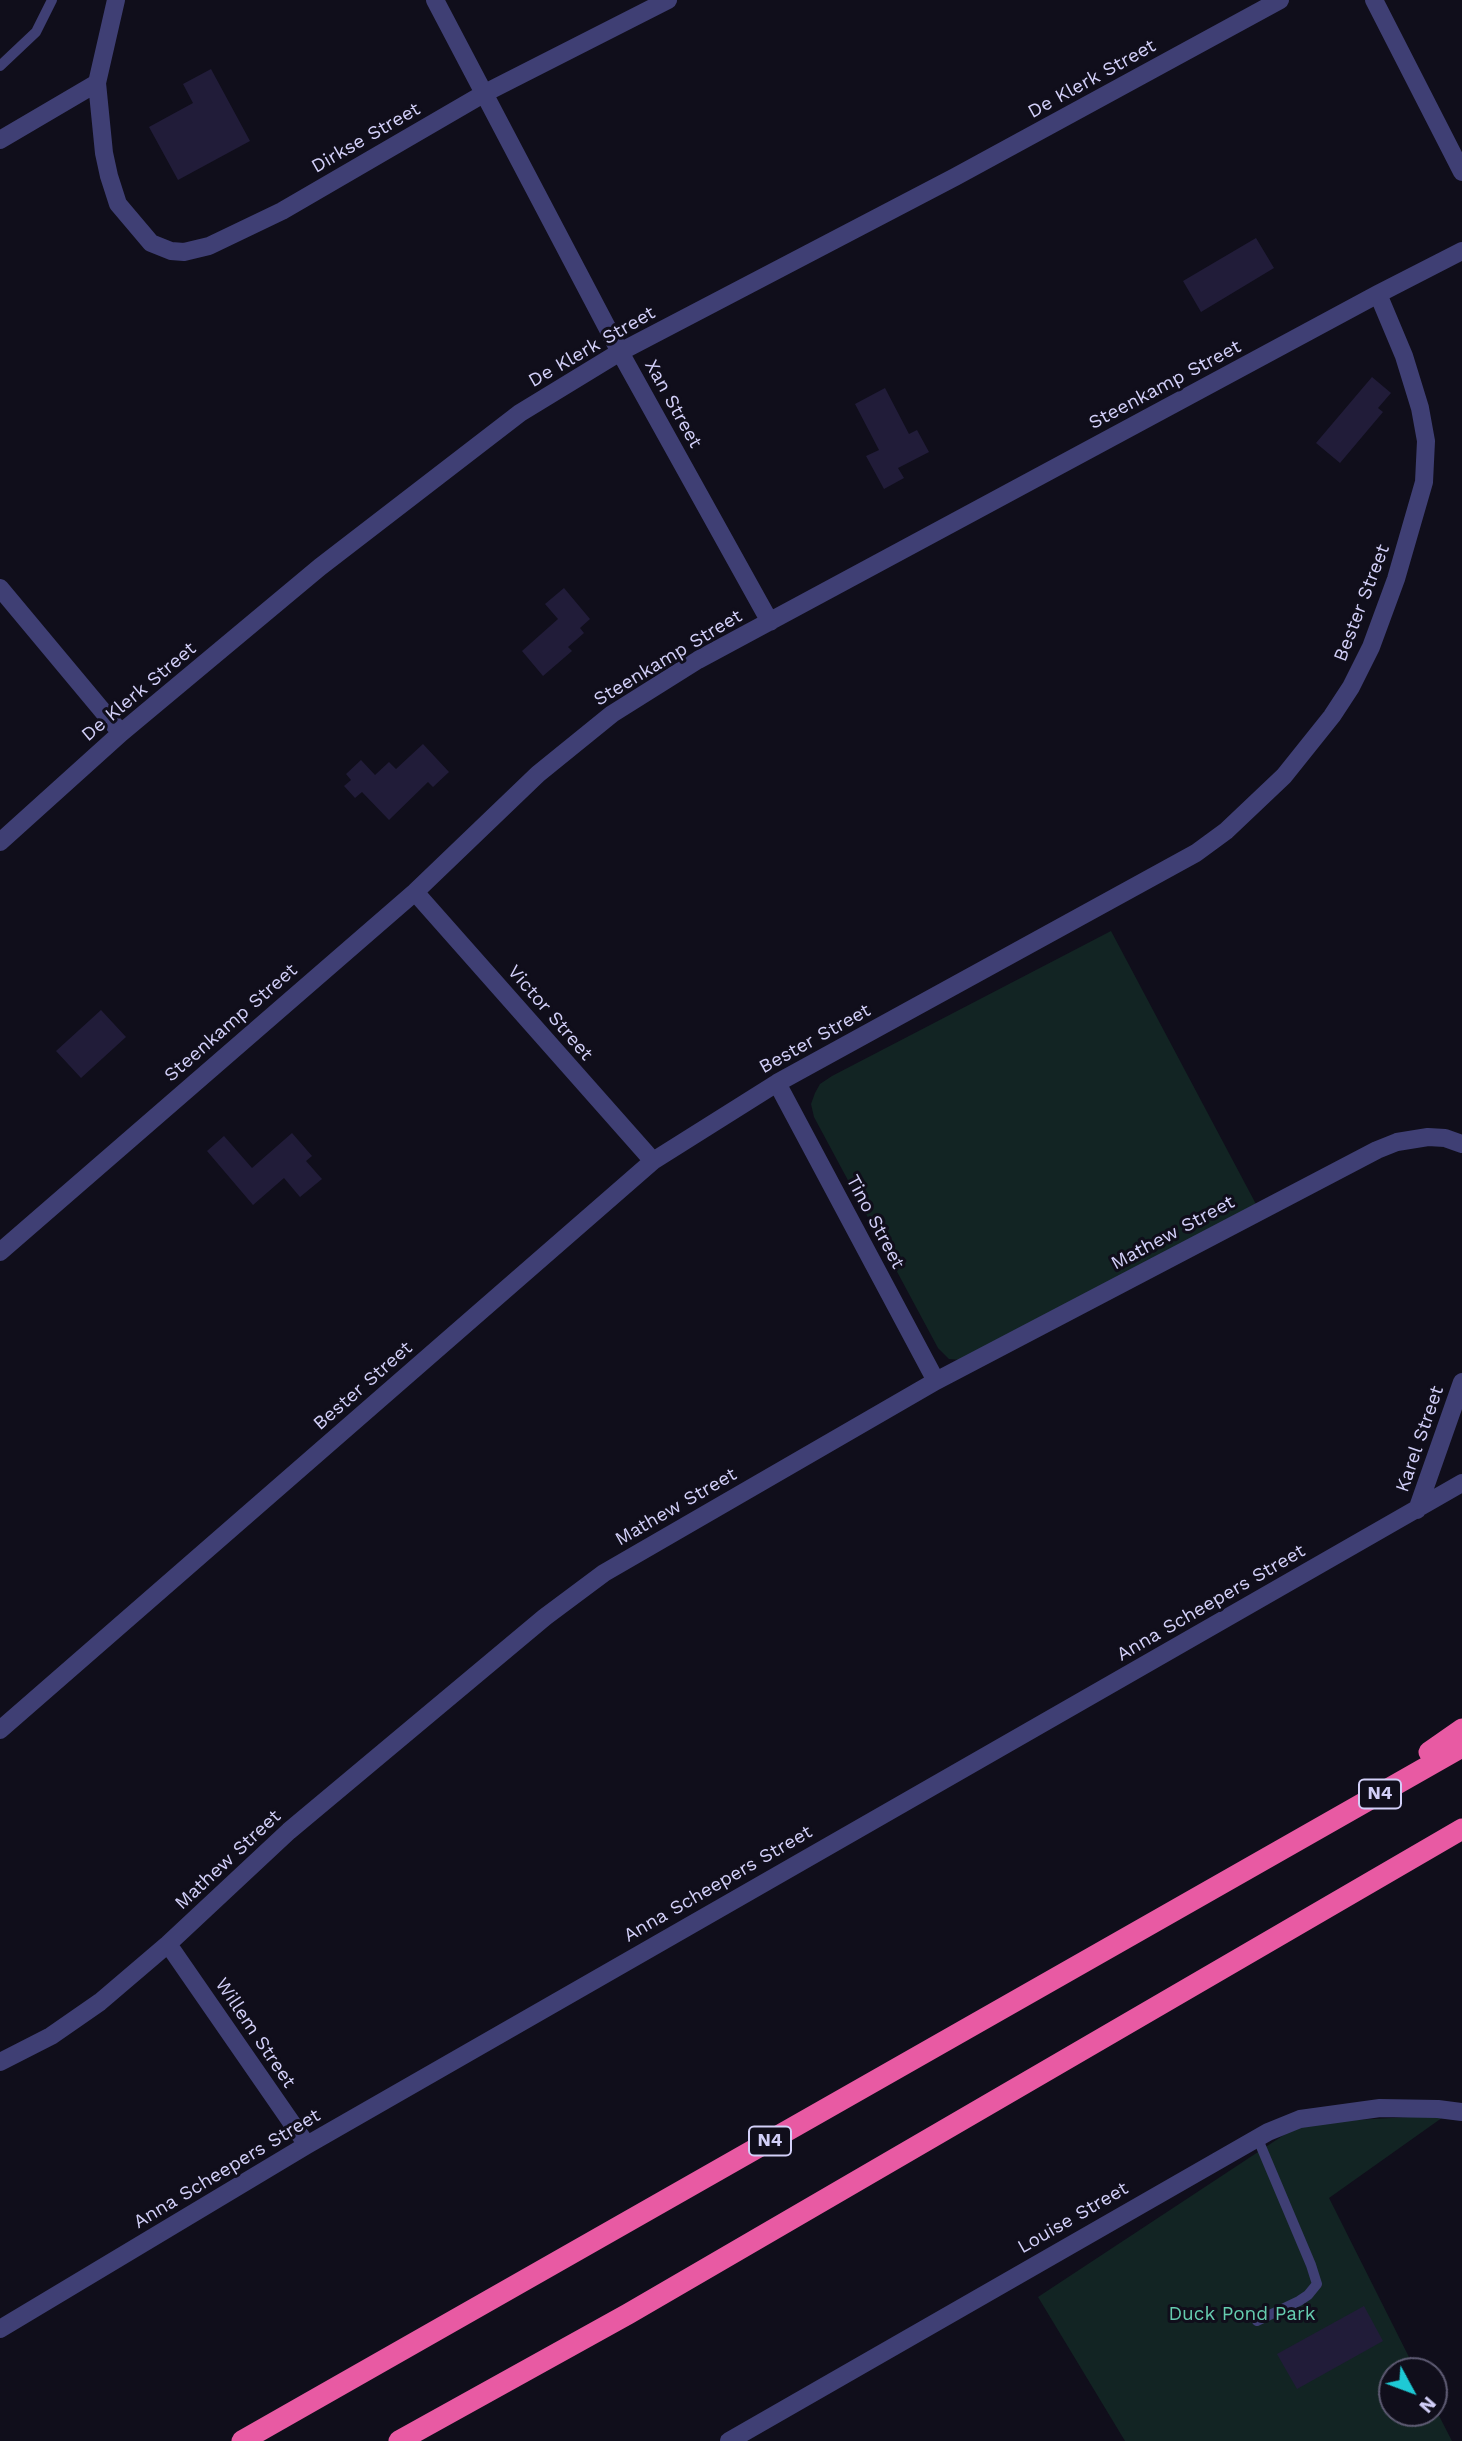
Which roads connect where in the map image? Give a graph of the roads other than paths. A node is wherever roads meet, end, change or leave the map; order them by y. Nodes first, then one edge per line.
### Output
1 (52, 0) edge
2 (116, 0) edge
3 (435, 0) edge
4 (668, 0) edge
5 (1280, 0) edge
6 (1374, 0) edge
7 (0, 66) edge
8 (97, 83) junction
9 (485, 93) junction
10 (0, 140) edge
11 (1462, 172) edge
12 (1462, 251) edge
13 (1378, 294) junction
14 (620, 352) junction
15 (0, 588) edge
16 (770, 622) junction
17 (121, 733) junction
18 (0, 842) edge
19 (415, 892) junction
20 (776, 1083) junction
21 (1462, 1144) edge
22 (653, 1161) junction
23 (0, 1252) edge
24 (936, 1381) junction
25 (1462, 1382) edge
26 (1462, 1483) edge
27 (1417, 1510) junction
28 (1462, 1729) edge
29 (0, 1730) edge
30 (1462, 1747) edge
31 (1462, 1829) edge
32 (1462, 1837) edge
33 (1297, 1842) junction
34 (1321, 1910) junction
35 (169, 1944) junction
36 (0, 2062) edge
37 (1462, 2112) edge
38 (1257, 2137) junction
39 (307, 2145) junction
40 (1258, 2320) dead end
41 (0, 2329) edge
42 (242, 2441) edge
43 (399, 2441) edge
44 (729, 2441) edge

1 - 7 lane
2 - 8 street, Dirkse Street
3 - 9 street, Xan Street
4 - 9 street, Dirkse Street
5 - 14 street, De Klerk Street
6 - 11 street
8 - 9 street, Dirkse Street
8 - 10 street
9 - 14 street, Xan Street
12 - 13 street, Steenkamp Street
13 - 16 street, Steenkamp Street
13 - 20 street, Bester Street
14 - 16 street, Xan Street
14 - 17 street, De Klerk Street
15 - 17 street
16 - 19 street, Steenkamp Street
17 - 18 street, De Klerk Street
19 - 22 street, Victor Street
19 - 23 street, Steenkamp Street
20 - 22 street, Bester Street
20 - 24 street, Tino Street
21 - 24 street, Mathew Street
22 - 29 street, Bester Street
24 - 35 street, Mathew Street
25 - 27 street, Karel Street
26 - 27 street, Anna Scheepers Street
27 - 39 street, Anna Scheepers Street
28 - 33 highway
30 - 33 highway, N4
31 - 34 highway
32 - 34 highway
33 - 42 highway, N4
34 - 43 highway
35 - 36 street, Mathew Street
35 - 39 street, Willem Street
37 - 38 street, Louise Street
38 - 40 lane
38 - 44 street, Louise Street
39 - 41 street, Anna Scheepers Street

